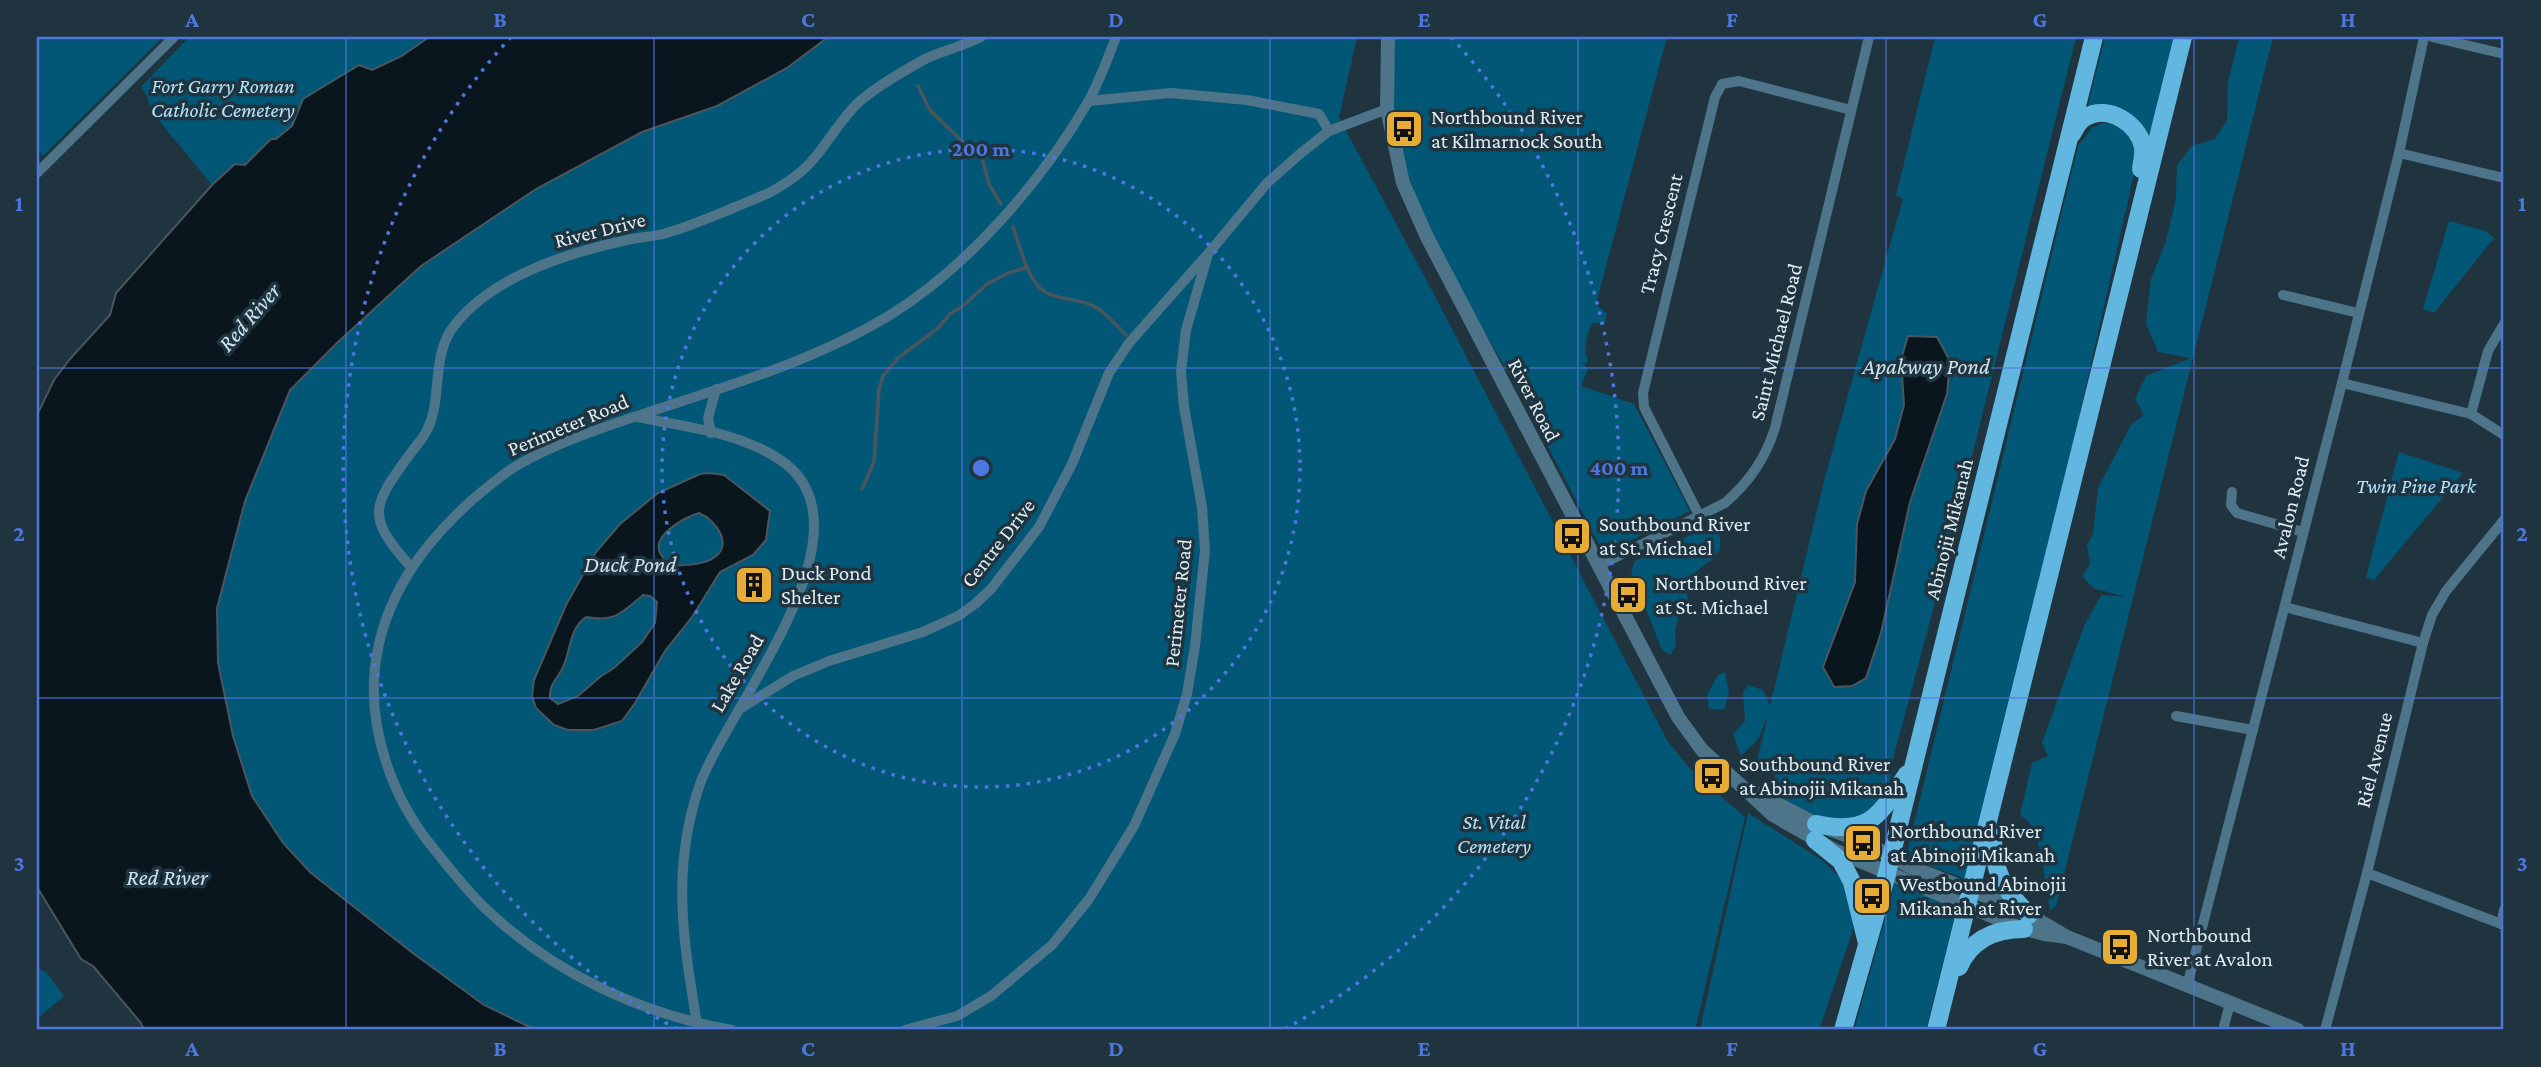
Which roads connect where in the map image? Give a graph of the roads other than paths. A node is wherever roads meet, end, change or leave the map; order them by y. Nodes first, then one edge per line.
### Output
1 (174, 37) edge
2 (981, 37) edge
3 (1116, 37) edge
4 (1388, 37) edge
5 (1869, 37) edge
6 (2094, 37) edge
7 (2183, 37) edge
8 (2424, 37) edge
9 (2432, 37) edge
10 (2504, 54) edge
11 (1089, 101) junction
12 (1387, 109) junction
13 (1851, 110) junction
14 (1329, 131) junction
15 (2069, 138) junction
16 (2399, 153) junction
17 (37, 173) edge
18 (2504, 178) edge
19 (1208, 254) junction
20 (2283, 295) dead end
21 (2358, 313) junction
22 (2113, 317) junction
23 (2504, 324) edge
24 (2342, 383) junction
25 (716, 389) junction
26 (2472, 414) junction
27 (635, 417) junction
28 (712, 433) junction
29 (2504, 435) edge
30 (2232, 492) dead end
31 (1699, 515) junction
32 (2504, 520) edge
33 (2303, 532) junction
34 (411, 566) junction
35 (1598, 566) junction
36 (2285, 607) junction
37 (2423, 643) junction
38 (740, 709) junction
39 (2176, 716) dead end
40 (2253, 730) junction
41 (1915, 762) junction
42 (1993, 800) junction
43 (1815, 832) junction
44 (1888, 864) junction
45 (2367, 873) junction
46 (1969, 898) junction
47 (2504, 910) edge
48 (2027, 922) junction
49 (2502, 925) edge
50 (1868, 947) junction
51 (2187, 986) junction
52 (1944, 1002) junction
53 (2230, 1003) junction
54 (697, 1024) junction
55 (732, 1030) edge
56 (905, 1030) edge
57 (1843, 1030) edge
58 (1936, 1030) edge
59 (2223, 1030) edge
60 (2298, 1030) edge
61 (2325, 1030) edge

1 - 17 street
2 - 34 street, River Drive
3 - 11 street, Perimeter Road
4 - 12 street, River Road
5 - 13 street, Saint Michael Road
6 - 15 main road, Abinojii Mikanah
7 - 22 main road
8 - 16 street, Avalon Road
9 - 10 street
11 - 14 street
11 - 25 street, Perimeter Road
12 - 14 street, Perimeter Road
12 - 35 street, River Road
13 - 31 street, Saint Michael Road
13 - 31 street, Tracy Crescent
14 - 19 street, Perimeter Road
15 - 22 main road
15 - 41 main road, Abinojii Mikanah
16 - 18 street
16 - 21 street, Avalon Road
19 - 38 street, Centre Drive
19 - 56 street, Perimeter Road
20 - 21 street
21 - 24 street, Avalon Road
22 - 42 main road
23 - 26 street
24 - 26 street
24 - 33 street, Avalon Road
25 - 27 street, Perimeter Road
25 - 28 street
26 - 29 street
27 - 28 street, Lake Road
27 - 34 street, Perimeter Road
28 - 38 street, Lake Road
30 - 33 street
31 - 35 street, Saint Michael Road
32 - 37 street, Riel Avenue
33 - 36 street, Avalon Road
34 - 54 street, Perimeter Road
35 - 43 street, River Road
36 - 37 street
36 - 40 street, Avalon Road
37 - 45 street, Riel Avenue
38 - 54 street, Lake Road
39 - 40 street
40 - 51 street, Avalon Road
41 - 43 main road
41 - 44 main road, Abinojii Mikanah
42 - 46 main road
42 - 48 main road
43 - 44 street, River Road
43 - 50 main road
44 - 46 street, River Road
44 - 50 main road, Abinojii Mikanah
45 - 49 street
45 - 61 street, Riel Avenue
46 - 48 street, River Road
46 - 52 main road
47 - 49 street
48 - 51 street, River Road
48 - 52 main road
50 - 57 main road, Abinojii Mikanah
51 - 53 street, River Road
52 - 58 main road
53 - 59 street
53 - 60 street, River Road
54 - 55 street, Perimeter Road

